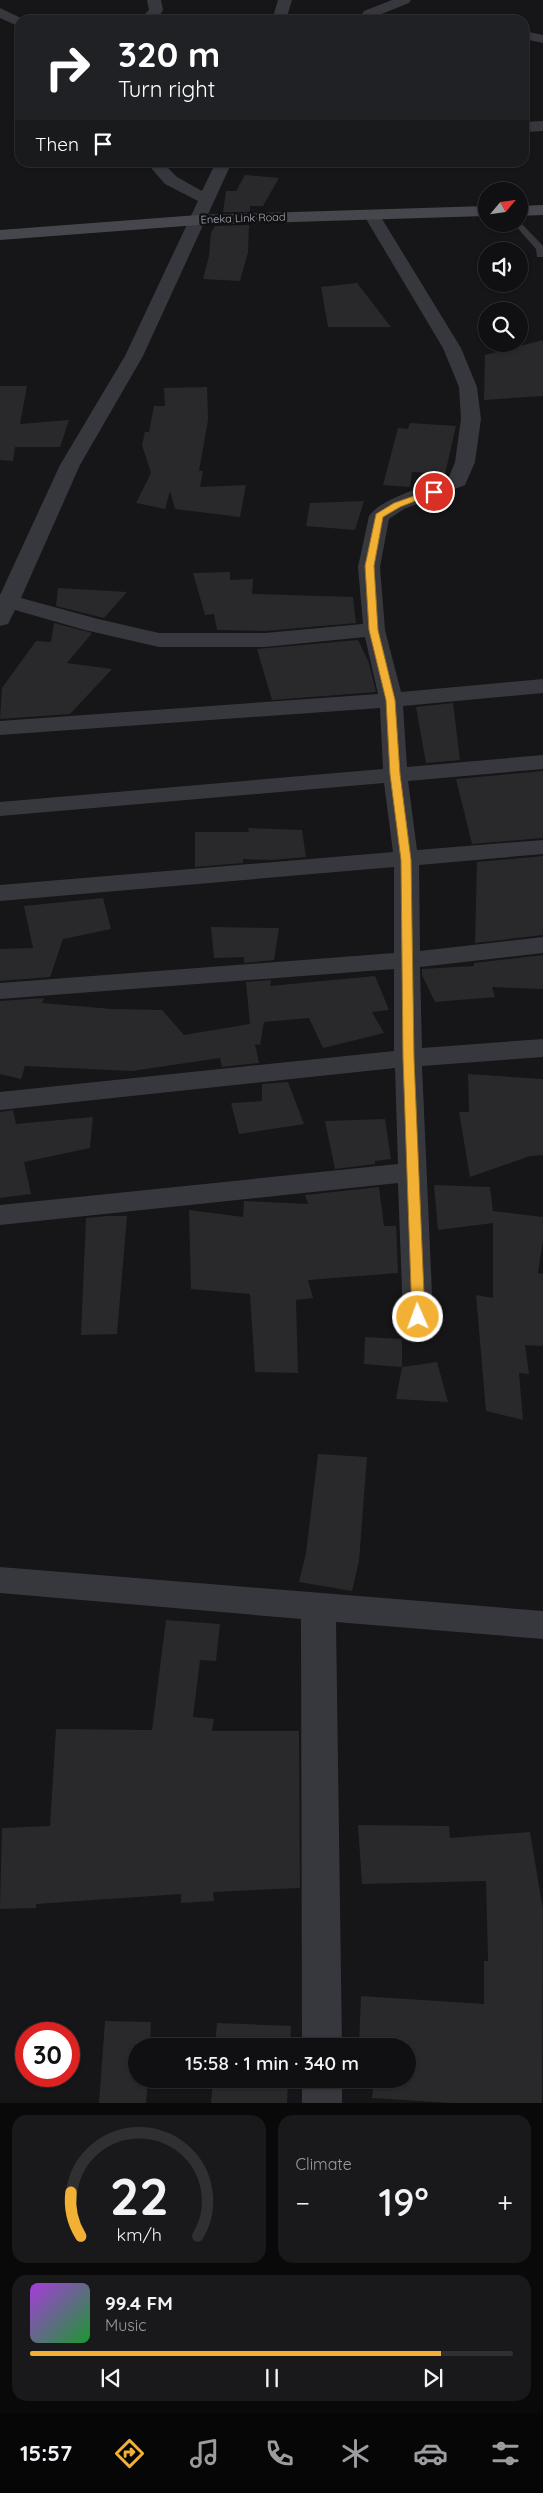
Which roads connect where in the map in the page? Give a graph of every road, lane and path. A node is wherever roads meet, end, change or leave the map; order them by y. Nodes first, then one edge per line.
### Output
1 (154, 0) edge
2 (285, 0) edge
3 (404, 0) edge
4 (0, 12) edge
5 (369, 14) dead end
6 (153, 15) edge
7 (280, 15) edge
8 (15, 20) edge
9 (15, 27) edge
10 (0, 28) edge
11 (529, 36) edge
12 (543, 39) edge
13 (543, 126) edge
14 (529, 127) edge
15 (157, 167) edge
16 (222, 167) edge
17 (208, 199) junction
18 (543, 210) edge
19 (528, 211) edge
20 (478, 212) edge
21 (371, 214) junction
22 (198, 220) junction
23 (526, 232) edge
24 (0, 235) edge
25 (540, 255) dead end
26 (4, 610) edge
27 (374, 630) junction
28 (543, 686) edge
29 (391, 700) junction
30 (0, 728) edge
31 (543, 762) edge
32 (395, 774) junction
33 (0, 808) edge
34 (543, 847) edge
35 (406, 860) junction
36 (0, 893) edge
37 (543, 945) edge
38 (408, 960) junction
39 (0, 991) edge
40 (543, 1048) edge
41 (408, 1058) junction
42 (0, 1101) edge
43 (412, 1172) junction
44 (0, 1215) edge
45 (418, 1317) dead end
46 (0, 1580) edge
47 (318, 1606) junction
48 (543, 1625) edge
49 (322, 2038) edge
50 (322, 2088) edge
51 (322, 2103) edge

1 - 6 street
2 - 7 street
3 - 5 street
4 - 8 street
9 - 10 street
11 - 12 street
13 - 14 street
15 - 17 street
16 - 17 street
17 - 22 street
18 - 19 street
20 - 21 street, Eneka Link Road
21 - 22 street, Eneka Link Road
21 - 27 street
22 - 24 street, Eneka Link Road
22 - 26 street
23 - 25 lane
26 - 27 street
27 - 29 street
28 - 29 street
29 - 30 street
29 - 32 street
31 - 32 street
32 - 33 street
32 - 35 street
34 - 35 street
35 - 36 street
35 - 38 street
37 - 38 street
38 - 39 street
38 - 41 street
40 - 41 street
41 - 42 street
41 - 43 street
43 - 44 street
43 - 45 street
46 - 47 street
47 - 48 street
47 - 49 street
50 - 51 street

